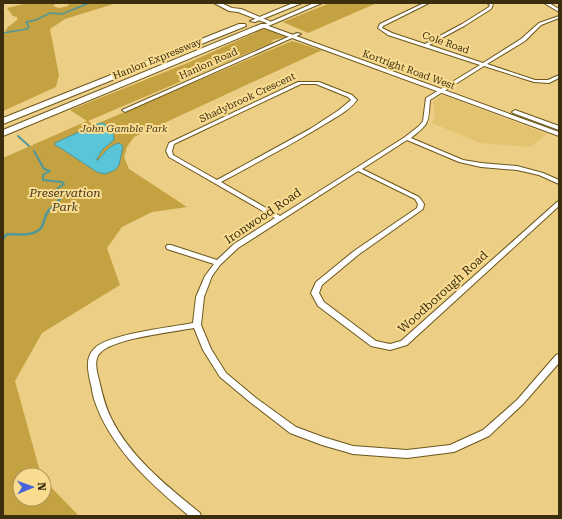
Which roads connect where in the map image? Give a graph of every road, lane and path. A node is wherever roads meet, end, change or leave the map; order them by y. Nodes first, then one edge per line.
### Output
1 (217, 3) edge
2 (299, 3) edge
3 (319, 3) edge
4 (427, 3) edge
5 (489, 3) edge
6 (546, 3) edge
7 (559, 11) edge
8 (559, 17) edge
9 (262, 22) junction
10 (299, 34) junction
11 (292, 36) junction
12 (426, 45) junction
13 (482, 64) junction
14 (559, 76) edge
15 (443, 88) junction
16 (124, 110) dead end
17 (3, 122) edge
18 (559, 128) edge
19 (3, 133) edge
20 (559, 134) edge
21 (407, 138) junction
22 (358, 169) junction
23 (217, 182) junction
24 (559, 182) edge
25 (559, 203) edge
26 (279, 218) junction
27 (169, 247) dead end
28 (218, 263) junction
29 (197, 325) junction
30 (559, 357) edge
31 (196, 516) edge

1 - 9 main road
2 - 9 highway, Hanlon Expressway
3 - 9 highway, Hanlon Expressway
4 - 12 street, Cole Road
5 - 12 street
6 - 7 street
8 - 13 street, Ironwood Road
9 - 10 street, Kortright Road West
9 - 11 street, Kortright Road West
9 - 17 highway, Hanlon Expressway
9 - 19 highway, Hanlon Expressway
10 - 11 street, Hanlon Road
10 - 15 street, Kortright Road West
11 - 15 street, Kortright Road West
11 - 16 street, Hanlon Road
12 - 13 street, Cole Road
13 - 14 street, Cole Road
13 - 15 street, Ironwood Road
15 - 18 street, Kortright Road West
15 - 20 street, Kortright Road West
15 - 21 street, Ironwood Road
21 - 22 street, Ironwood Road
21 - 24 street
22 - 25 street, Woodborough Road
22 - 26 street, Ironwood Road
23 - 23 street, Shadybrook Crescent
23 - 26 street, Shadybrook Crescent
26 - 28 street, Ironwood Road
27 - 28 street
28 - 29 street, Ironwood Road
29 - 30 street, Ironwood Road
29 - 31 street

